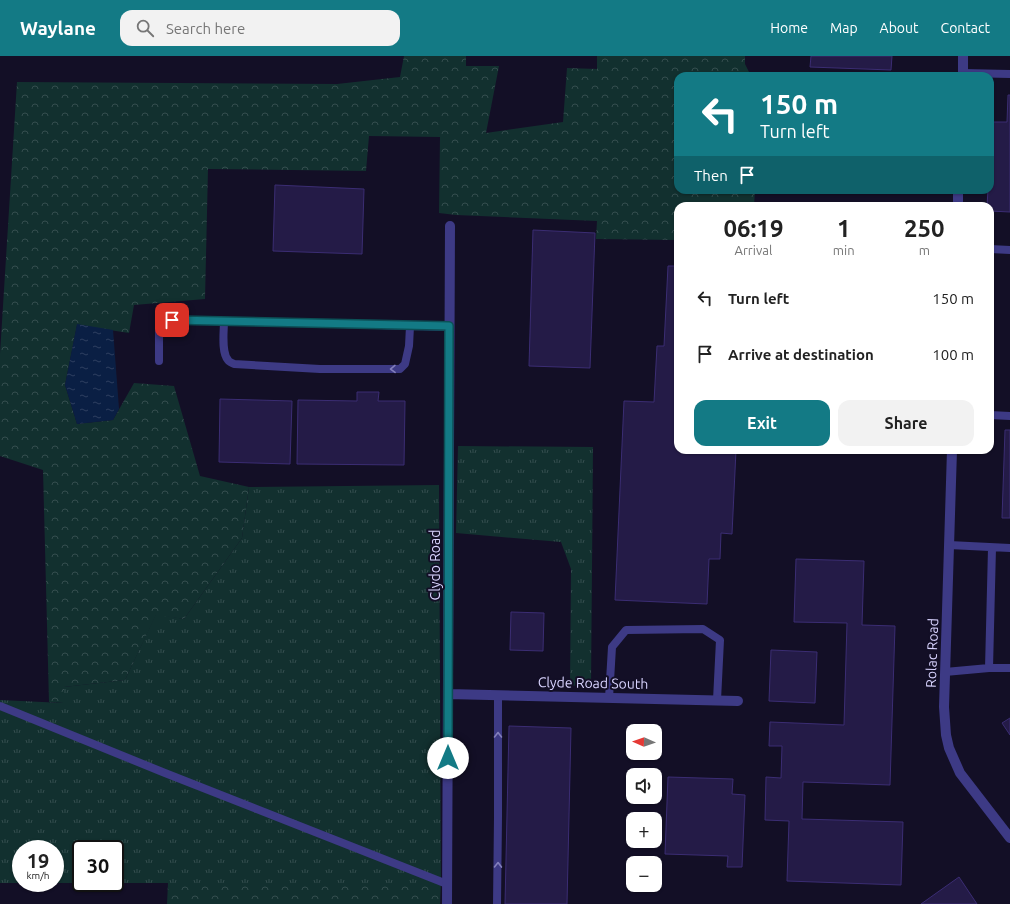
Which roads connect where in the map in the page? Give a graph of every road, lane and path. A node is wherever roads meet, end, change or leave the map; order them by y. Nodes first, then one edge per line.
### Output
1 (963, 56) edge
2 (963, 72) edge
3 (994, 74) edge
4 (1010, 74) edge
5 (450, 226) dead end
6 (994, 249) edge
7 (1010, 250) edge
8 (224, 321) junction
9 (410, 326) junction
10 (449, 326) junction
11 (158, 361) dead end
12 (994, 415) edge
13 (1010, 416) edge
14 (952, 454) edge
15 (949, 545) junction
16 (992, 548) junction
17 (1010, 548) edge
18 (989, 668) junction
19 (1010, 668) edge
20 (945, 672) junction
21 (448, 694) junction
22 (498, 696) junction
23 (609, 698) junction
24 (717, 700) junction
25 (738, 700) dead end
26 (0, 706) edge
27 (1010, 838) edge
28 (447, 884) junction
29 (447, 904) edge
30 (497, 904) edge

1 - 2 street
3 - 4 lane
5 - 10 street, Clydo Road
6 - 7 lane
8 - 9 lane
9 -> 8 lane
8 - 11 lane
9 - 10 lane
10 - 21 street, Clydo Road
12 - 13 lane
14 - 15 street, Rolac Road
15 - 16 lane
15 - 20 street, Rolac Road
16 - 17 lane
16 - 18 lane
18 - 19 lane
18 - 20 lane
20 - 27 street, Rolac Road
21 - 22 street, Clyde Road South
21 - 28 street, Clydo Road
22 - 23 street, Clyde Road South
30 -> 22 lane
23 - 24 street, Clyde Road South
23 - 24 lane
24 - 25 street, Clyde Road South
26 - 28 lane
28 - 29 street, Clydo Road

